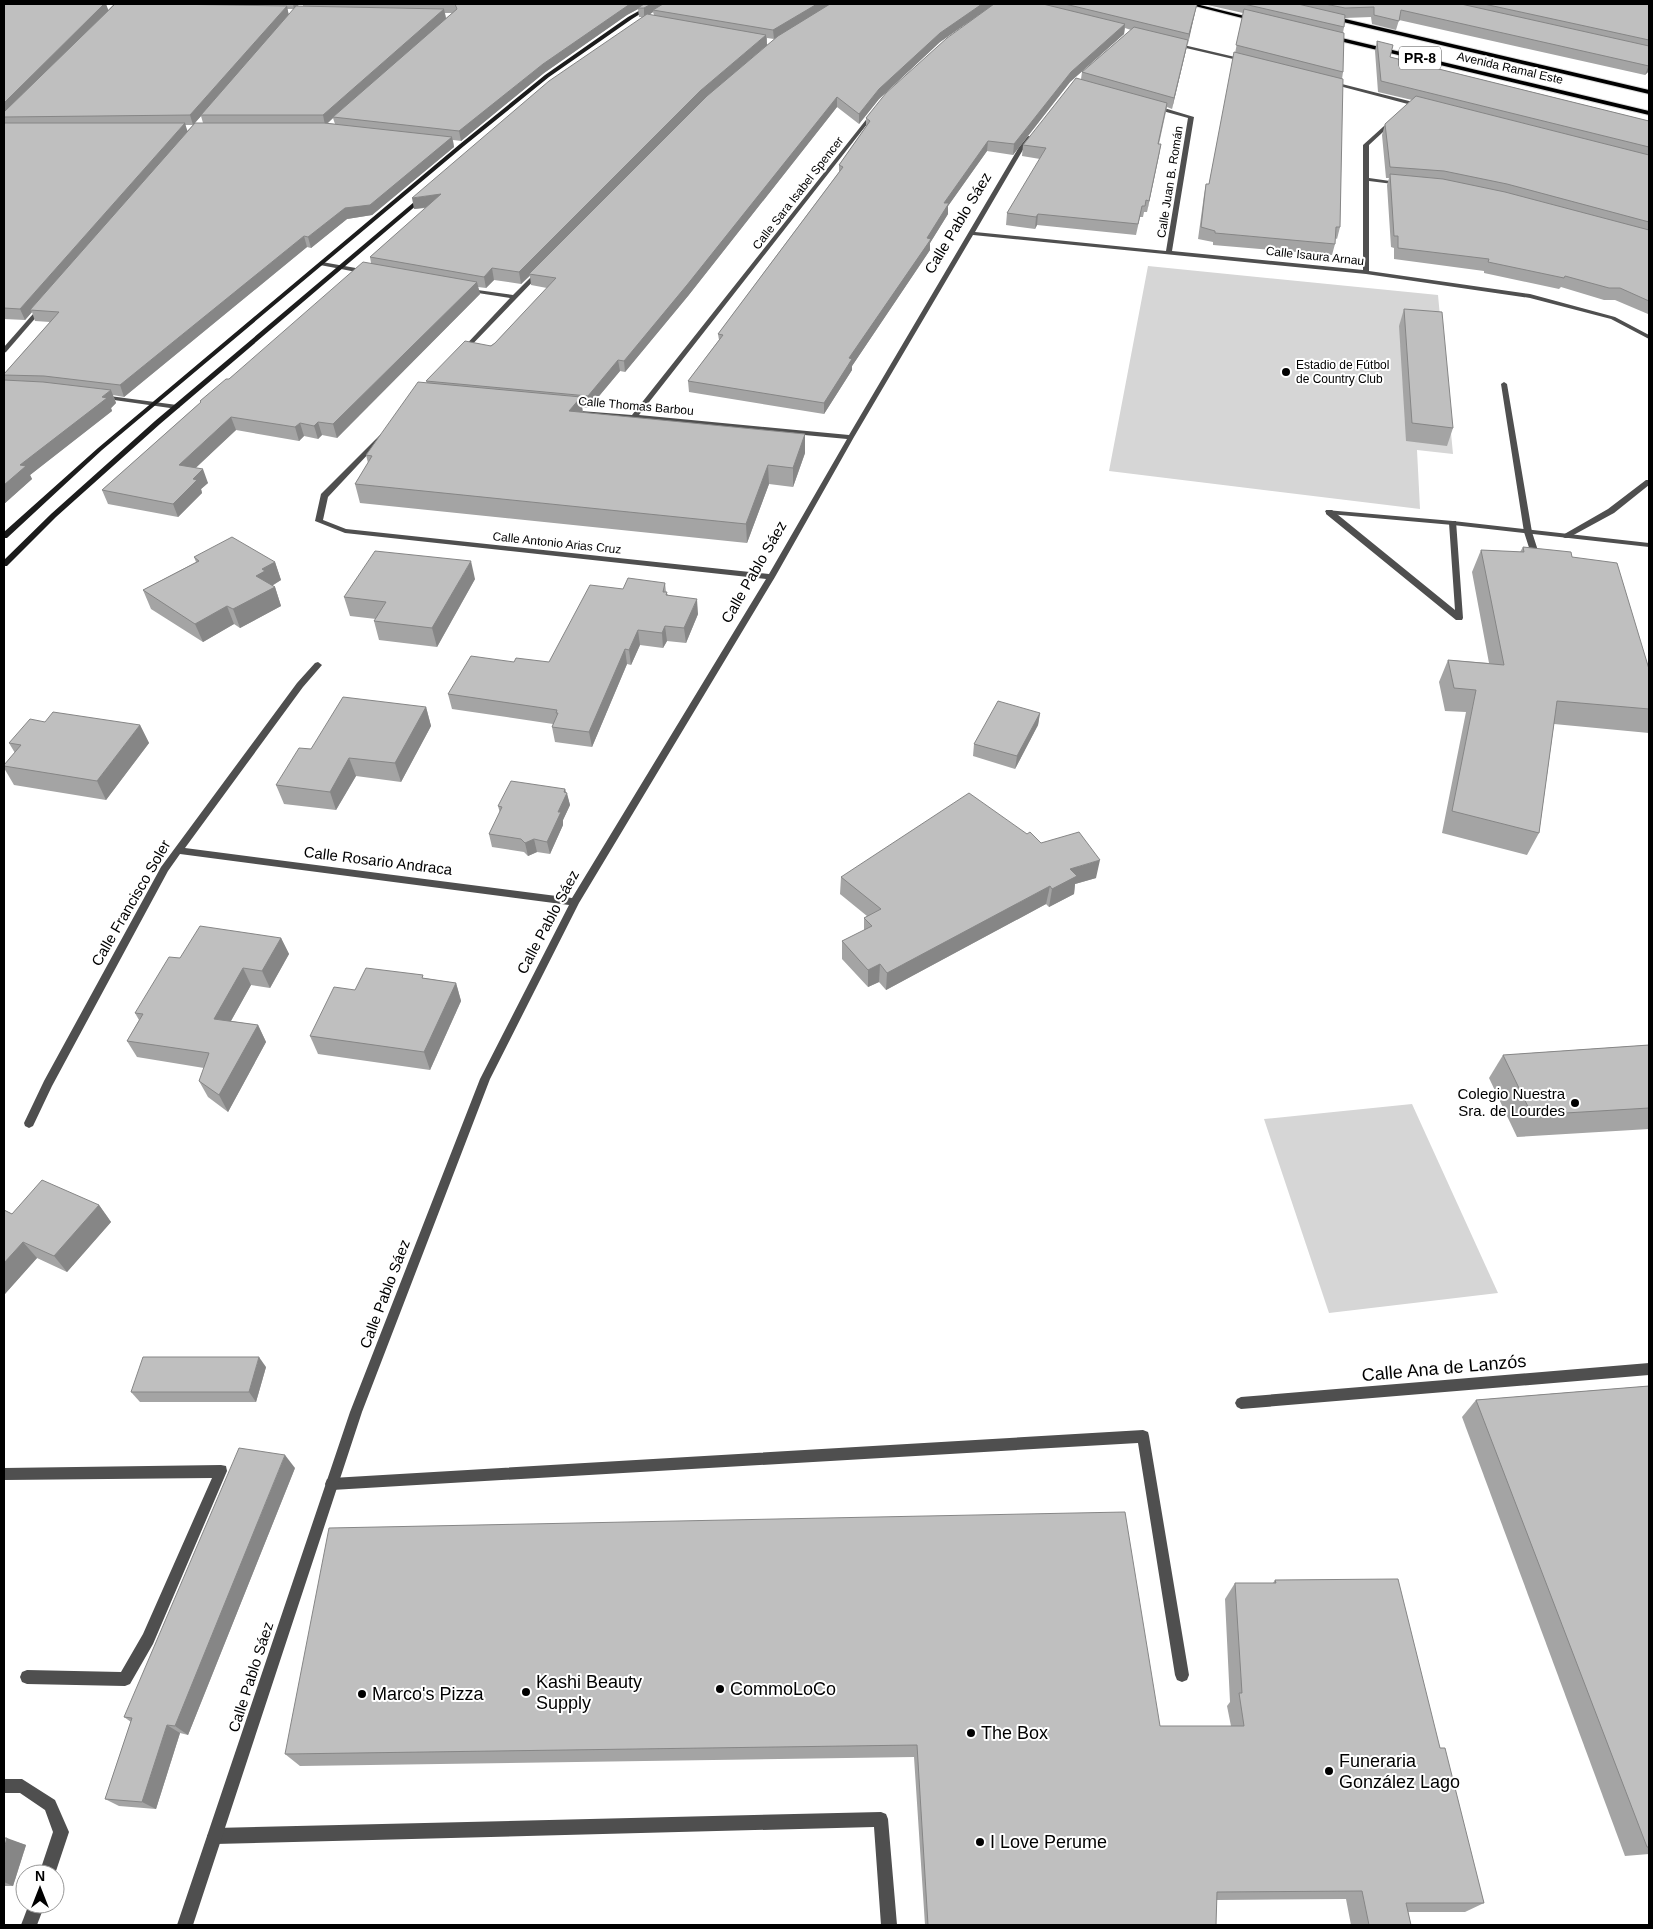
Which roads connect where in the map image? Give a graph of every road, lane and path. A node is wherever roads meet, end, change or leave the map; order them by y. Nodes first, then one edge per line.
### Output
1 (654, 4) edge
2 (1190, 4) edge
3 (1316, 15) edge
4 (1266, 22) edge
5 (1324, 36) edge
6 (1170, 42) edge
7 (1257, 64) edge
8 (1324, 81) edge
9 (1649, 92) edge
10 (1412, 103) junction
11 (1146, 104) edge
12 (1430, 108) edge
13 (876, 109) edge
14 (1405, 109) edge
15 (1649, 113) edge
16 (1398, 115) edge
17 (1033, 133) edge
18 (452, 144) edge
19 (462, 145) junction
20 (1365, 179) junction
21 (1412, 184) edge
22 (430, 191) edge
23 (971, 233) junction
24 (1169, 253) junction
25 (548, 263) edge
26 (322, 264) junction
27 (340, 268) junction
28 (1366, 272) junction
29 (379, 274) edge
30 (456, 287) edge
31 (514, 297) junction
32 (48, 299) edge
33 (1649, 337) edge
34 (4, 351) edge
35 (454, 361) edge
36 (1504, 384) dead end
37 (97, 397) edge
38 (154, 404) junction
39 (177, 407) junction
40 (566, 410) edge
41 (634, 417) junction
42 (386, 432) edge
43 (850, 437) junction
44 (1649, 482) edge
45 (1453, 523) junction
46 (1528, 532) junction
47 (4, 536) edge
48 (1565, 536) junction
49 (1649, 545) edge
50 (4, 564) edge
51 (1538, 566) edge
52 (771, 578) junction
53 (318, 665) dead end
54 (177, 850) junction
55 (575, 902) junction
56 (29, 1123) dead end
57 (1649, 1369) edge
58 (1241, 1403) dead end
59 (4, 1474) edge
60 (332, 1484) junction
61 (1182, 1675) dead end
62 (26, 1677) dead end
63 (4, 1786) edge
64 (215, 1836) junction
65 (50, 1864) edge
66 (185, 1925) edge
67 (889, 1925) edge

1 - 19 street
2 - 4 main road
3 - 9 main road, Avenida Ramal Este / PR-8
5 - 15 main road, Avenida Ramal Este / PR-8
6 - 7 street
8 - 10 street
10 - 12 street
10 - 14 street
11 - 24 street, Calle Juan B. Román
13 - 41 street, Calle Sara Isabel Spencer
16 - 20 street
17 - 23 street, Calle Pablo Sáez
18 - 19 street
19 - 26 street
20 - 21 street
20 - 28 street
22 - 27 street
23 - 24 street, Calle Isaura Arnau
23 - 43 street, Calle Pablo Sáez
24 - 28 street, Calle Isaura Arnau
25 - 31 street
26 - 27 street
26 - 38 street
27 - 29 street
27 - 39 street
28 - 33 street, Calle Isaura Arnau
30 - 31 street
31 - 35 street
32 - 34 street
36 - 46 street
37 - 38 street
38 - 39 street
38 - 47 street
39 - 50 street
40 - 41 street, Calle Thomas Barbou
41 - 43 street, Calle Thomas Barbou
42 - 52 street, Calle Antonio Arias Cruz
43 - 52 street, Calle Pablo Sáez
44 - 48 street
45 - 45 street
45 - 46 street
46 - 48 street
46 - 51 street
48 - 49 street
52 - 55 street, Calle Pablo Sáez
53 - 54 street, Calle Francisco Soler
54 - 55 street, Calle Rosario Andraca
54 - 56 street, Calle Francisco Soler
55 - 60 street, Calle Pablo Sáez
57 - 58 street, Calle Ana de Lanzós
59 - 62 street
60 - 61 street
60 - 64 street, Calle Pablo Sáez
63 - 65 street
64 - 66 street, Calle Pablo Sáez
64 - 67 street

